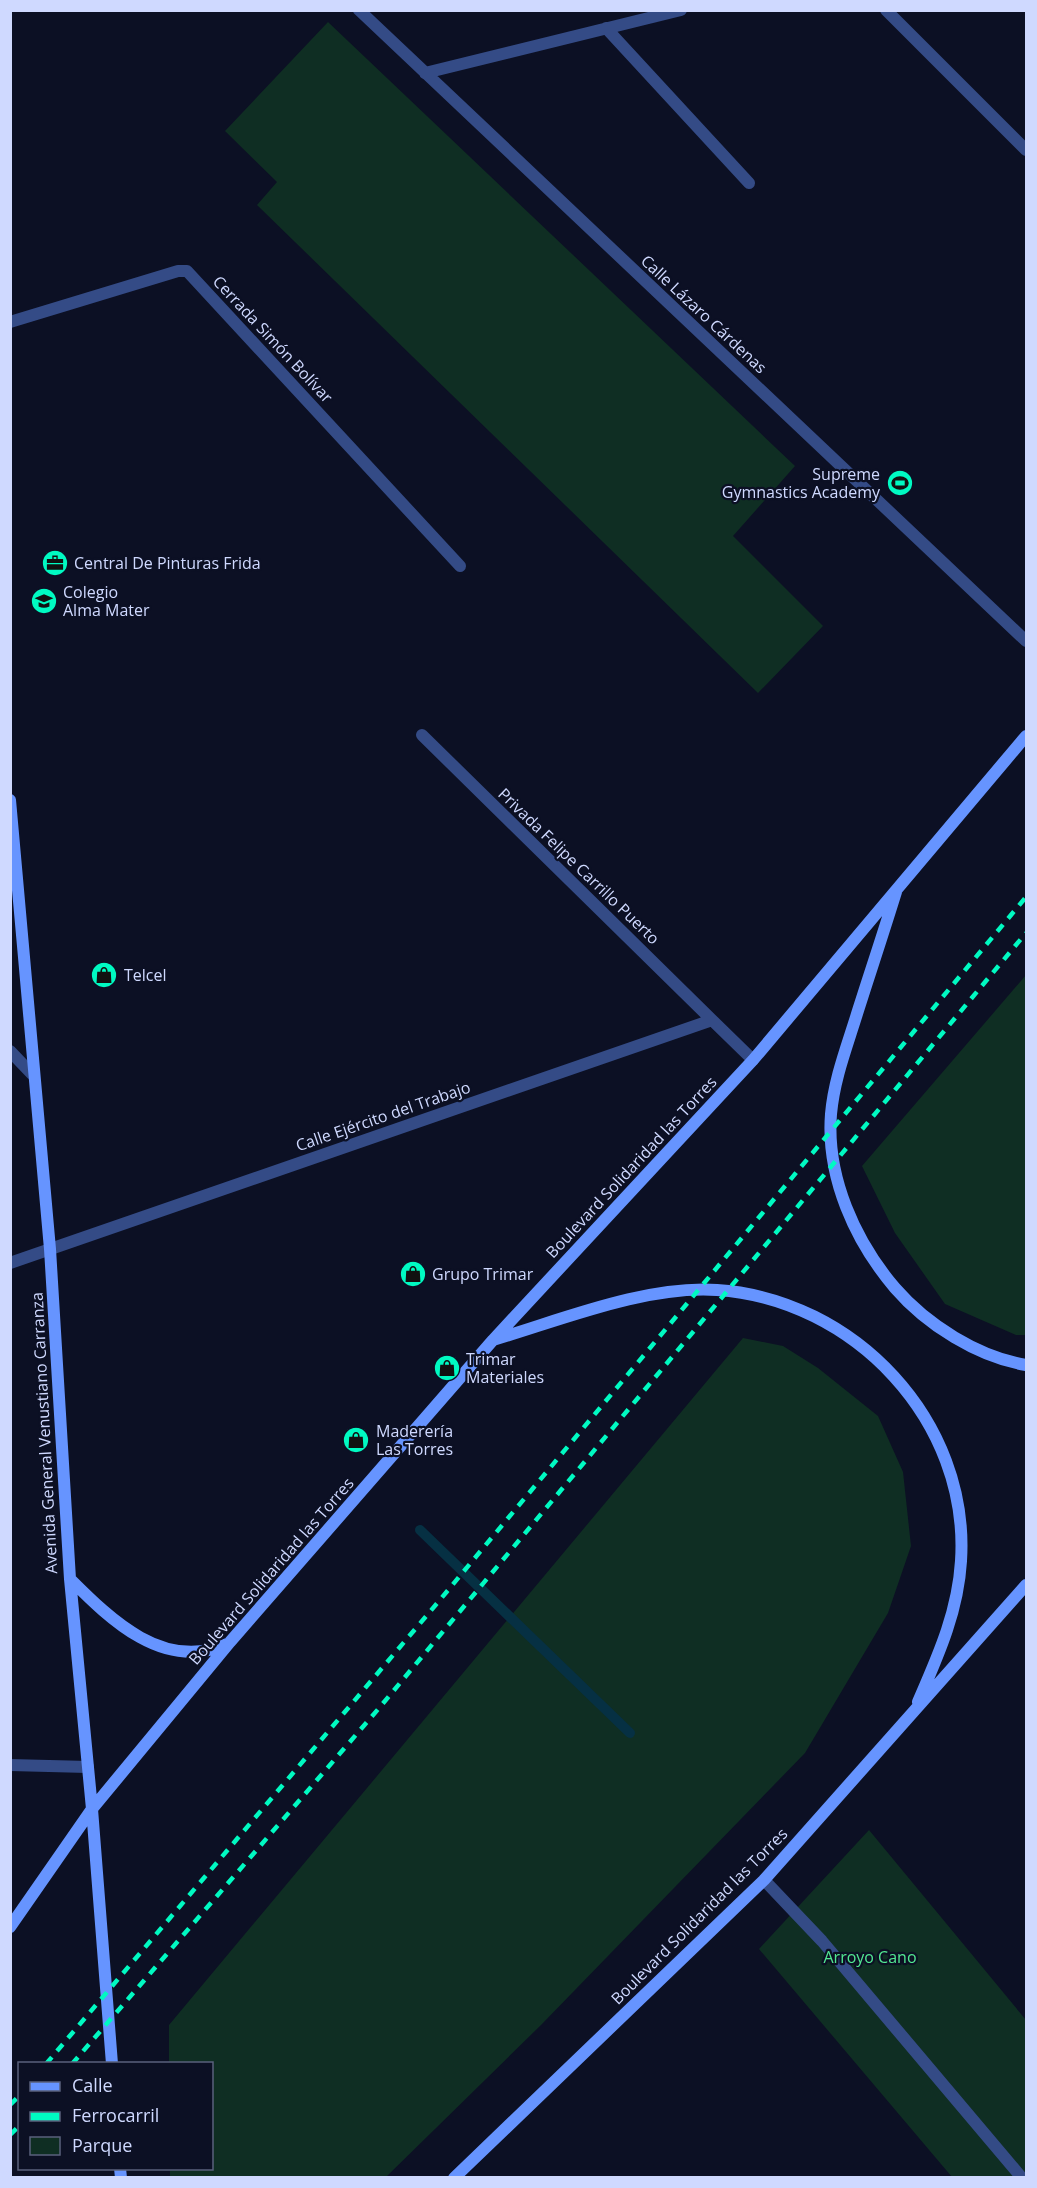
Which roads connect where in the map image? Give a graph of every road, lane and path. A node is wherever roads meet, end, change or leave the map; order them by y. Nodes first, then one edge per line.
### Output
1 (359, 10) edge
2 (681, 10) edge
3 (886, 10) edge
4 (606, 28) junction
5 (425, 73) junction
6 (1026, 150) edge
7 (749, 183) dead end
8 (10, 322) edge
9 (460, 566) dead end
10 (1026, 640) edge
11 (422, 735) dead end
12 (1026, 736) edge
13 (10, 800) edge
14 (898, 885) junction
15 (712, 1020) junction
16 (10, 1051) edge
17 (753, 1060) junction
18 (32, 1074) junction
19 (50, 1249) junction
20 (10, 1263) edge
21 (493, 1340) junction
22 (1026, 1365) edge
23 (69, 1580) junction
24 (1026, 1585) edge
25 (230, 1642) junction
26 (913, 1715) junction
27 (10, 1765) edge
28 (88, 1767) junction
29 (92, 1809) junction
30 (764, 1880) junction
31 (12, 1924) edge
32 (112, 2062) edge
33 (454, 2178) edge
34 (1022, 2178) edge

1 - 5 street, Calle Lázaro Cárdenas
2 - 4 street
3 - 6 street
4 - 5 street
4 - 7 street
5 - 10 street, Calle Lázaro Cárdenas
8 - 9 street, Cerrada Simón Bolívar
11 - 15 street, Privada Felipe Carrillo Puerto
12 - 14 main road, Boulevard Solidaridad las Torres
13 - 18 main road, Avenida General Venustiano Carranza
14 - 17 main road, Boulevard Solidaridad las Torres
14 - 22 main road
15 - 17 street
15 - 19 street, Calle Ejército del Trabajo
16 - 18 street
17 - 21 main road, Boulevard Solidaridad las Torres
18 - 19 main road, Avenida General Venustiano Carranza
19 - 20 street, Calle Ejército del Trabajo
19 - 23 main road, Avenida General Venustiano Carranza
21 - 25 main road, Boulevard Solidaridad las Torres
21 - 26 main road
23 - 25 main road
23 - 28 main road, Avenida General Venustiano Carranza
24 - 26 main road, Boulevard Solidaridad las Torres
25 - 29 main road, Boulevard Solidaridad las Torres
26 - 30 main road, Boulevard Solidaridad las Torres
27 - 28 street
28 - 29 main road, Avenida General Venustiano Carranza
29 - 31 main road, Boulevard Solidaridad las Torres
29 - 32 main road, Avenida General Venustiano Carranza
30 - 33 main road, Boulevard Solidaridad las Torres
30 - 34 street

